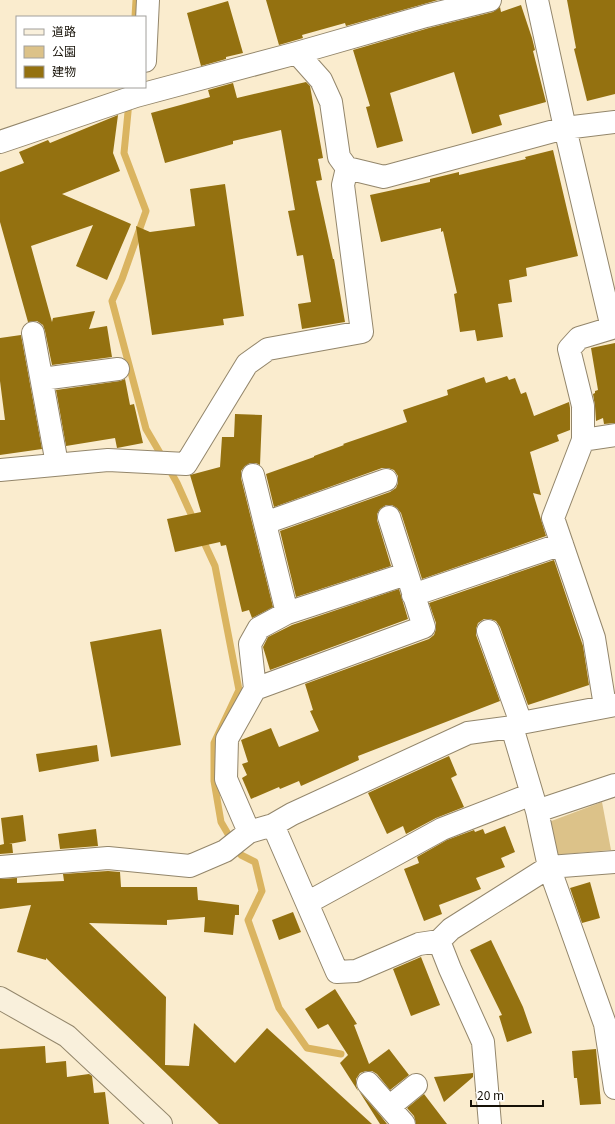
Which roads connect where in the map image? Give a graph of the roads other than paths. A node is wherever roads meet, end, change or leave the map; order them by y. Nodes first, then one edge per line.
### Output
1 (148, 0) edge
2 (490, 0) edge
3 (537, 0) edge
4 (146, 41) edge
5 (297, 53) junction
6 (138, 91) edge
7 (615, 122) edge
8 (565, 128) junction
9 (0, 142) edge
10 (347, 168) junction
11 (614, 328) edge
12 (33, 333) dead end
13 (118, 369) dead end
14 (42, 379) junction
15 (615, 435) edge
16 (583, 440) junction
17 (57, 464) junction
18 (0, 470) edge
19 (253, 475) dead end
20 (386, 480) dead end
21 (389, 517) dead end
22 (265, 523) junction
23 (562, 544) junction
24 (406, 574) junction
25 (413, 595) junction
26 (288, 613) junction
27 (488, 630) dead end
28 (255, 688) junction
29 (610, 706) edge
30 (517, 725) junction
31 (615, 785) edge
32 (534, 802) junction
33 (273, 825) junction
34 (249, 832) junction
35 (615, 862) edge
36 (0, 867) edge
37 (549, 867) junction
38 (307, 904) junction
39 (439, 942) junction
40 (0, 998) edge
41 (607, 1006) edge
42 (368, 1083) dead end
43 (416, 1086) dead end
44 (615, 1088) edge
45 (390, 1107) junction
46 (161, 1124) edge
47 (404, 1124) edge
48 (490, 1124) edge

1 - 4 street
2 - 5 street
3 - 8 street
5 - 6 street
5 - 10 street
6 - 9 street
7 - 8 street
8 - 10 street
8 - 11 street
10 - 17 street
11 - 16 street
12 - 14 street
13 - 14 street
14 - 17 street
15 - 16 street
16 - 23 street
17 - 18 street
19 - 22 street
20 - 22 street
21 - 24 street
22 - 26 street
23 - 25 street
23 - 29 street
24 - 25 street
24 - 26 street
25 - 28 street
26 - 28 street
27 - 30 street
28 - 34 street
29 - 30 street
30 - 32 street
30 - 33 street
31 - 32 street
32 - 37 street
32 - 38 street
33 - 34 street
33 - 38 street
34 - 36 street
35 - 37 street
37 - 39 street
37 - 41 street
38 - 39 street
39 - 48 street
40 - 46 street
41 - 44 street
42 - 45 street
43 - 45 street
45 - 47 street

